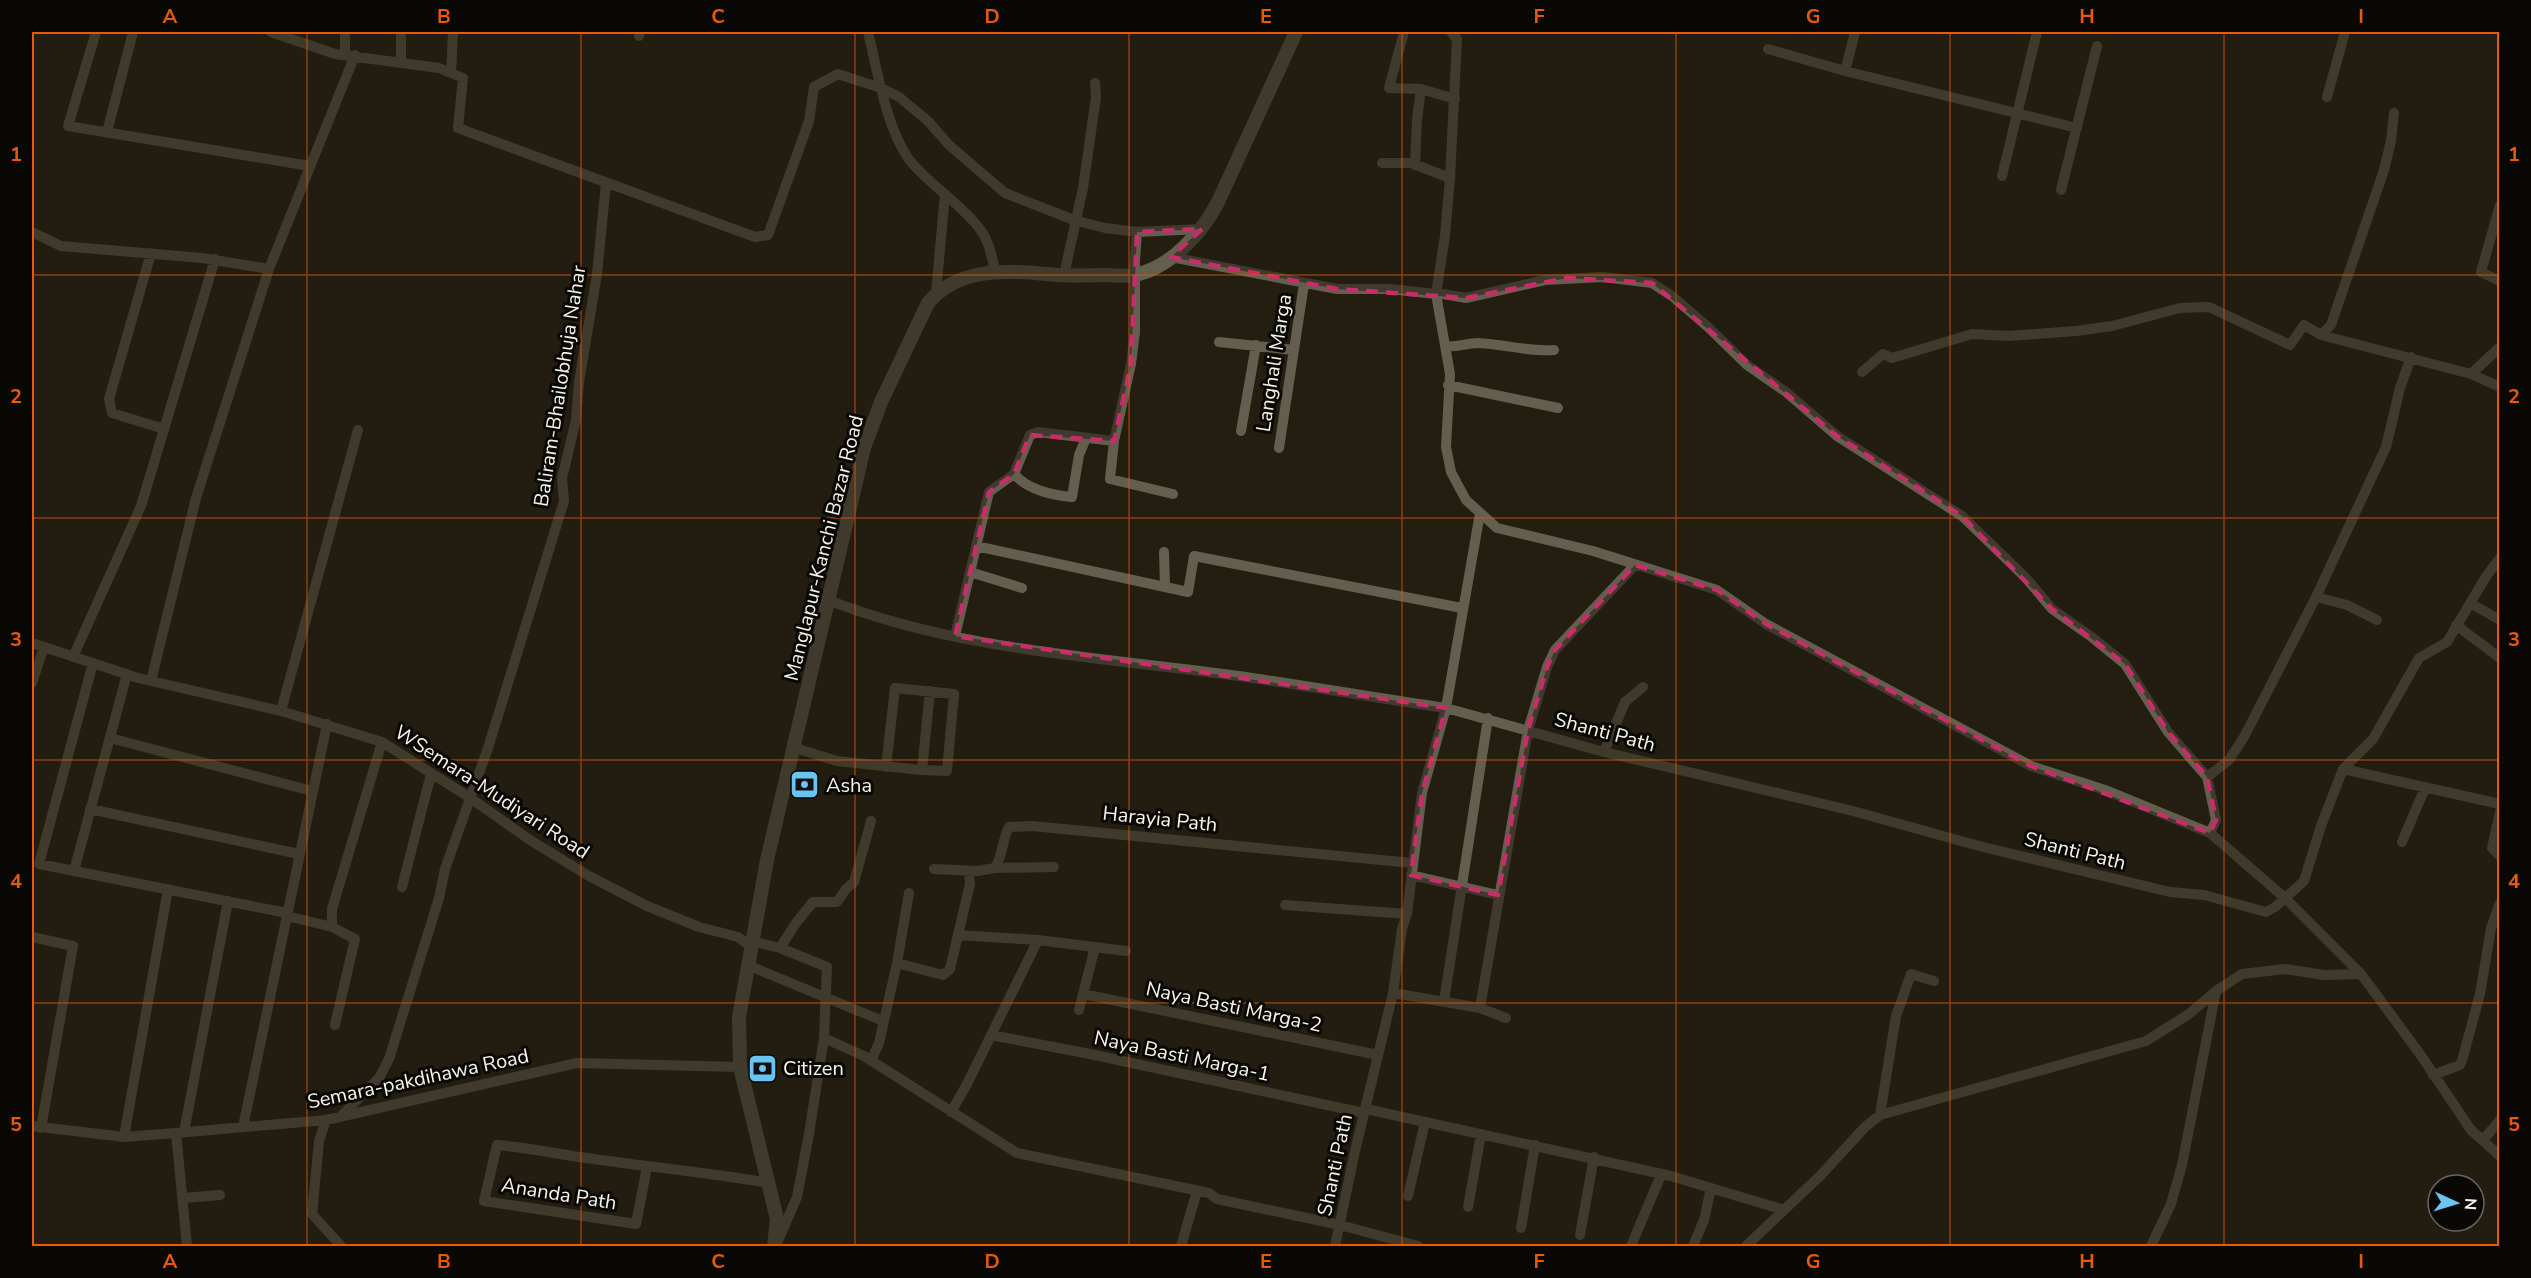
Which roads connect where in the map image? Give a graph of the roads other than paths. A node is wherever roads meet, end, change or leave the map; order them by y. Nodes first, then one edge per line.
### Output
1 (96, 32) edge
2 (133, 32) edge
3 (271, 32) edge
4 (345, 32) edge
5 (401, 32) edge
6 (453, 32) edge
7 (868, 32) edge
8 (1296, 32) edge
9 (1404, 32) edge
10 (1855, 32) edge
11 (2037, 32) edge
12 (2345, 32) edge
13 (285, 34) edge
14 (1456, 34) edge
15 (2097, 46) dead end
16 (1768, 49) dead end
17 (350, 55) junction
18 (401, 62) junction
19 (1845, 71) junction
20 (451, 73) junction
21 (1095, 83) dead end
22 (881, 88) junction
23 (1421, 89) junction
24 (2327, 97) dead end
25 (1455, 99) junction
26 (2016, 112) junction
27 (2394, 113) dead end
28 (2077, 128) junction
29 (106, 132) junction
30 (1382, 163) dead end
31 (1415, 165) junction
32 (310, 166) junction
33 (2002, 176) dead end
34 (1450, 178) junction
35 (606, 183) junction
36 (2061, 190) dead end
37 (945, 194) junction
38 (2499, 205) edge
39 (1074, 220) junction
40 (1202, 229) junction
41 (32, 232) edge
42 (1137, 232) junction
43 (151, 253) junction
44 (1170, 257) junction
45 (215, 259) junction
46 (269, 269) junction
47 (994, 271) junction
48 (1064, 275) junction
49 (1135, 275) junction
50 (2499, 280) edge
51 (1304, 284) junction
52 (936, 293) junction
53 (1436, 294) junction
54 (2321, 335) junction
55 (1219, 342) dead end
56 (1256, 345) junction
57 (1445, 346) junction
58 (2499, 346) edge
59 (1294, 350) junction
60 (1554, 350) dead end
61 (2411, 357) junction
62 (1862, 372) dead end
63 (2471, 374) junction
64 (1448, 385) junction
65 (2499, 387) edge
66 (1558, 408) dead end
67 (165, 429) junction
68 (358, 430) dead end
69 (1241, 431) dead end
70 (1086, 438) junction
71 (1114, 441) junction
72 (1279, 448) dead end
73 (1014, 474) junction
74 (1173, 494) dead end
75 (1480, 513) junction
76 (976, 546) junction
77 (1164, 552) dead end
78 (2499, 558) edge
79 (1635, 565) junction
80 (970, 572) junction
81 (1165, 586) junction
82 (1022, 588) dead end
83 (2316, 597) junction
84 (828, 600) junction
85 (2470, 603) junction
86 (1462, 608) junction
87 (2377, 620) dead end
88 (2499, 620) edge
89 (2456, 625) junction
90 (955, 636) junction
91 (32, 643) edge
92 (44, 647) junction
93 (73, 657) junction
94 (2499, 658) edge
95 (93, 663) junction
96 (127, 674) junction
97 (151, 681) junction
98 (32, 683) edge
99 (1643, 687) dead end
100 (930, 691) junction
101 (1446, 708) junction
102 (281, 711) junction
103 (1488, 718) junction
104 (327, 724) junction
105 (1528, 730) junction
106 (110, 738) junction
107 (382, 742) junction
108 (795, 748) junction
109 (1604, 752) junction
110 (886, 767) junction
111 (2343, 769) junction
112 (922, 770) junction
113 (431, 774) junction
114 (2207, 777) junction
115 (2425, 788) junction
116 (312, 791) junction
117 (469, 797) junction
118 (2499, 804) edge
119 (90, 809) junction
120 (2499, 812) edge
121 (871, 820) dead end
122 (2210, 833) junction
123 (2402, 842) dead end
124 (299, 854) junction
125 (2499, 856) edge
126 (35, 863) edge
127 (1412, 863) junction
128 (995, 867) junction
129 (1054, 867) dead end
130 (934, 869) dead end
131 (74, 871) junction
132 (969, 871) junction
133 (1411, 875) junction
134 (1461, 886) junction
135 (402, 887) dead end
136 (168, 889) junction
137 (909, 893) dead end
138 (1498, 895) junction
139 (2285, 898) junction
140 (228, 901) junction
141 (2499, 903) edge
142 (1285, 905) dead end
143 (287, 914) junction
144 (1407, 914) junction
145 (333, 927) junction
146 (2495, 929) edge
147 (958, 935) junction
148 (32, 937) edge
149 (1038, 940) junction
150 (751, 943) junction
151 (1095, 947) junction
152 (780, 948) junction
153 (1126, 951) dead end
154 (897, 963) junction
155 (747, 965) junction
156 (2361, 974) junction
157 (1934, 981) dead end
158 (2216, 991) junction
159 (1393, 993) junction
160 (1083, 994) junction
161 (827, 997) junction
162 (1444, 1001) junction
163 (1480, 1008) junction
164 (1079, 1010) dead end
165 (1506, 1018) dead end
166 (883, 1021) junction
167 (335, 1025) dead end
168 (991, 1035) junction
169 (824, 1038) junction
170 (1378, 1055) junction
171 (871, 1061) junction
172 (740, 1067) junction
173 (2433, 1075) junction
174 (1365, 1111) junction
175 (951, 1112) junction
176 (342, 1115) junction
177 (1880, 1115) junction
178 (326, 1120) junction
179 (2499, 1120) edge
180 (1425, 1122) junction
181 (36, 1127) edge
182 (243, 1127) junction
183 (180, 1132) junction
184 (1481, 1134) junction
185 (124, 1137) junction
186 (2483, 1140) junction
187 (1535, 1145) junction
188 (2499, 1156) edge
189 (1594, 1157) junction
190 (647, 1167) junction
191 (1660, 1175) junction
192 (768, 1183) junction
193 (1712, 1188) junction
194 (1197, 1191) junction
195 (219, 1195) dead end
196 (1408, 1196) dead end
197 (183, 1198) junction
198 (1468, 1207) dead end
199 (1784, 1210) junction
200 (1340, 1225) junction
201 (1521, 1228) dead end
202 (1580, 1235) dead end
203 (187, 1246) edge
204 (341, 1246) edge
205 (775, 1246) edge
206 (1181, 1246) edge
207 (1335, 1246) edge
208 (1418, 1246) edge
209 (1631, 1246) edge
210 (1693, 1246) edge
211 (1746, 1246) edge
212 (2151, 1246) edge

1 - 29 street
2 - 29 street
3 - 13 street
4 - 17 street
5 - 18 street
6 - 20 street
7 - 22 street
8 - 40 street, Manglapur-Kanchi Bazar Road
9 - 23 street
10 - 19 street
11 - 26 street
12 - 24 street
13 - 17 street
14 - 25 street
15 - 28 street
16 - 19 street
17 - 18 street
17 - 32 street
18 - 20 street
19 - 26 street
20 - 35 street
21 - 39 street
22 - 35 street
22 - 37 street
22 - 39 street
23 - 25 street
23 - 31 street
25 - 34 street
26 - 28 street
26 - 33 street
27 - 54 street
28 - 36 street
29 - 32 street
30 - 31 street
31 - 34 street
32 - 46 street
34 - 53 street
35 - 117 street, Baliram-Bhailobhuja Nahar
37 - 47 street
37 - 52 street
38 - 50 street
39 - 42 street
39 - 48 street
40 - 42 street
40 - 44 street, Manglapur-Kanchi Bazar Road
41 - 43 street
42 - 49 street
43 - 45 street
43 - 67 street
44 - 49 street, Manglapur-Kanchi Bazar Road
44 - 51 street
45 - 46 street
45 - 67 street
46 - 97 street
47 - 48 street, Manglapur-Kanchi Bazar Road
47 - 52 street, Manglapur-Kanchi Bazar Road
48 - 49 street, Manglapur-Kanchi Bazar Road
49 - 71 street
51 - 53 street
51 - 59 street, Langhali Marga
52 - 84 street, Manglapur-Kanchi Bazar Road
53 - 57 street
53 - 114 street
54 - 61 street
54 - 62 street
55 - 56 street
56 - 59 street
56 - 69 street
57 - 60 street
57 - 64 street
58 - 63 street
59 - 72 street, Langhali Marga
61 - 63 street
61 - 83 street
63 - 65 street
64 - 66 street
64 - 75 street
67 - 93 street
68 - 102 street
70 - 71 street
70 - 73 street
70 - 73 street
71 - 74 street
73 - 76 street
75 - 79 street
75 - 86 street
76 - 80 street
76 - 81 street
77 - 81 street
78 - 85 street
79 - 105 street
79 - 122 street
80 - 82 street
80 - 90 street
81 - 86 street
83 - 87 street
83 - 114 street
84 - 90 street
84 - 108 street, Manglapur-Kanchi Bazar Road
85 - 88 street
85 - 89 street
86 - 101 street
89 - 94 street
89 - 111 street
90 - 101 street
91 - 92 street, WSemara-Mudiyari Road
92 - 93 street, WSemara-Mudiyari Road
92 - 98 street
93 - 95 street, WSemara-Mudiyari Road
95 - 96 street, WSemara-Mudiyari Road
95 - 126 street
96 - 97 street, WSemara-Mudiyari Road
96 - 106 street
97 - 102 street, WSemara-Mudiyari Road
99 - 109 street
100 - 110 street
100 - 112 street
100 - 112 street
101 - 103 street, Shanti Path
101 - 127 street, Shanti Path
102 - 104 street, WSemara-Mudiyari Road
103 - 105 street, Shanti Path
103 - 134 street
104 - 107 street, WSemara-Mudiyari Road
104 - 116 street
105 - 109 street, Shanti Path
105 - 138 street
106 - 116 street
106 - 119 street
107 - 113 street, WSemara-Mudiyari Road
107 - 145 street
108 - 110 street
108 - 150 street, Manglapur-Kanchi Bazar Road
109 - 139 street, Shanti Path
110 - 112 street
111 - 115 street
111 - 139 street
113 - 117 street, WSemara-Mudiyari Road
113 - 135 street
114 - 122 street
115 - 118 street
115 - 123 street
116 - 124 street
117 - 150 street, WSemara-Mudiyari Road
117 - 176 street, Baliram-Bhailobhuja Nahar
119 - 124 street
119 - 131 street
120 - 125 street
121 - 152 street
122 - 139 street
124 - 143 street
126 - 131 street
127 - 128 street, Harayia Path
127 - 133 street, Shanti Path
128 - 129 street
128 - 132 street
130 - 132 street
131 - 136 street
132 - 147 street
133 - 134 street
133 - 144 street, Shanti Path
134 - 138 street
134 - 162 street
136 - 140 street
136 - 185 street
137 - 154 street
138 - 163 street
139 - 156 street
140 - 143 street
140 - 183 street
141 - 146 street
142 - 144 street
143 - 145 street
143 - 182 street
144 - 159 street, Shanti Path
145 - 167 street
146 - 173 street
147 - 149 street
147 - 154 street
148 - 181 street
149 - 151 street
149 - 168 street
150 - 152 street, WSemara-Mudiyari Road
150 - 155 street, Manglapur-Kanchi Bazar Road
151 - 153 street
151 - 160 street
152 - 161 street, WSemara-Mudiyari Road
154 - 166 street
155 - 161 street
155 - 172 street, Manglapur-Kanchi Bazar Road
156 - 158 street
156 - 173 street
157 - 177 street
158 - 177 street
158 - 212 street
159 - 162 street
159 - 170 street, Shanti Path
160 - 164 street
160 - 170 street, Naya Basti Marga-2
161 - 166 street
161 - 169 street
162 - 163 street
163 - 165 street
166 - 171 street
168 - 174 street, Naya Basti Marga-1
168 - 175 street
169 - 171 street
169 - 205 street
170 - 174 street, Shanti Path
171 - 175 street
172 - 176 street, Semara-pakdihawa Road
172 - 192 street, Manglapur-Kanchi Bazar Road
173 - 186 street
174 - 180 street, Naya Basti Marga-1
174 - 200 street, Shanti Path
175 - 194 street
176 - 178 street, Semara-pakdihawa Road
177 - 199 street
178 - 182 street, Semara-pakdihawa Road
178 - 204 street
179 - 186 street
180 - 184 street, Naya Basti Marga-1
180 - 196 street
181 - 185 street, Semara-pakdihawa Road
182 - 183 street, Semara-pakdihawa Road
183 - 185 street, Semara-pakdihawa Road
183 - 197 street
184 - 187 street, Naya Basti Marga-1
184 - 198 street
186 - 188 street
187 - 189 street, Naya Basti Marga-1
187 - 201 street
189 - 191 street, Naya Basti Marga-1
189 - 202 street
190 - 190 street, Ananda Path
190 - 192 street, Ananda Path
191 - 193 street, Naya Basti Marga-1
191 - 209 street
192 - 205 street, Manglapur-Kanchi Bazar Road
193 - 199 street, Naya Basti Marga-1
193 - 210 street
194 - 200 street
194 - 206 street
195 - 197 street
197 - 203 street
199 - 211 street
200 - 207 street, Shanti Path
200 - 208 street

